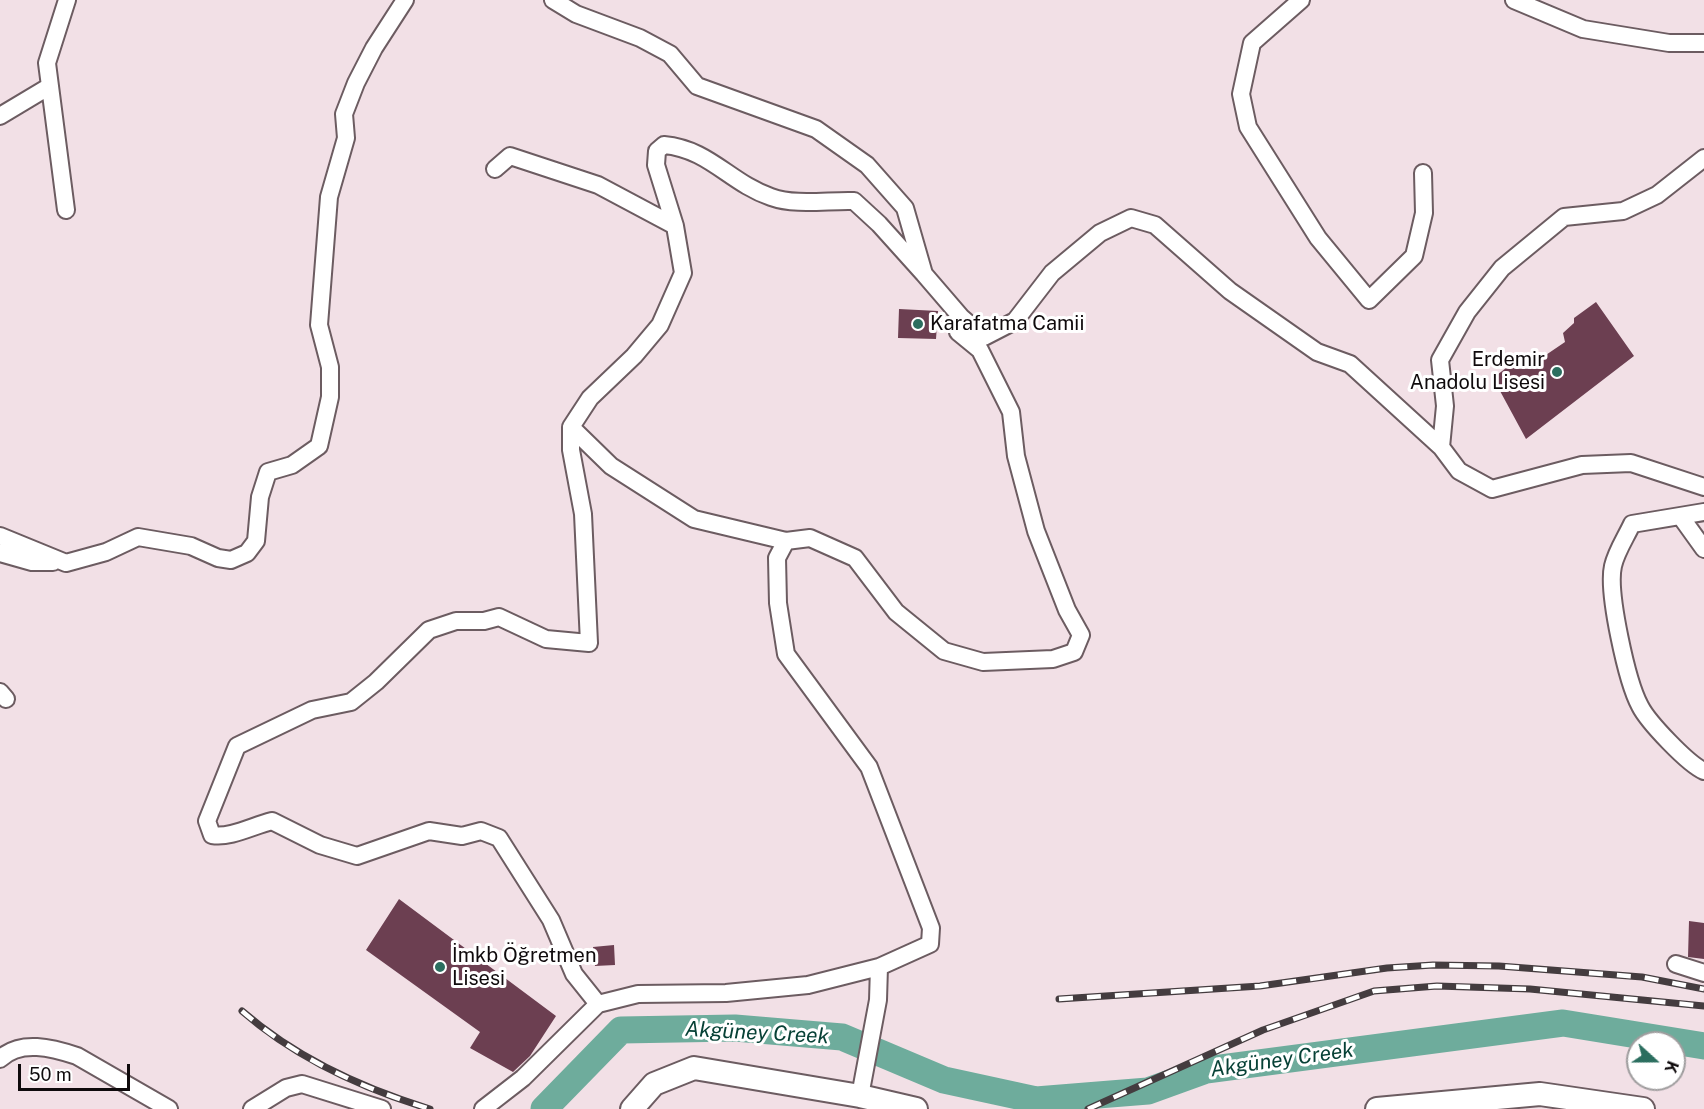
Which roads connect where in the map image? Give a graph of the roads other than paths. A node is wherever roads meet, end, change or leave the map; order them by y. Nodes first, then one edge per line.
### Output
1 (68, 0) edge
2 (405, 0) edge
3 (553, 0) edge
4 (1301, 0) edge
5 (1514, 0) edge
6 (1704, 43) edge
7 (50, 86) junction
8 (0, 116) edge
9 (1704, 158) edge
10 (495, 169) dead end
11 (1423, 173) dead end
12 (66, 210) dead end
13 (675, 226) junction
14 (924, 274) junction
15 (961, 317) junction
16 (571, 427) junction
17 (1441, 447) junction
18 (1704, 487) edge
19 (1704, 512) edge
20 (1681, 516) junction
21 (0, 536) edge
22 (786, 542) junction
23 (1704, 549) edge
24 (0, 554) edge
25 (66, 563) junction
26 (1704, 771) edge
27 (1676, 964) dead end
28 (879, 967) junction
29 (1704, 973) edge
30 (598, 1004) junction
31 (0, 1059) edge
32 (860, 1096) junction
33 (169, 1109) edge
34 (252, 1109) edge
35 (382, 1109) edge
36 (483, 1109) edge
37 (632, 1109) edge
38 (916, 1109) edge
39 (1377, 1109) edge
40 (1643, 1109) edge

1 - 7 street
2 - 25 street
3 - 14 street
4 - 11 street
5 - 6 street
7 - 8 street
7 - 12 street
9 - 17 street
10 - 13 street
13 - 14 street
13 - 16 street
14 - 15 street
15 - 17 street
15 - 22 street
16 - 22 street
16 - 30 street
17 - 18 street
19 - 20 street
20 - 23 street
20 - 26 street
21 - 25 street
22 - 28 street
24 - 25 street
27 - 29 street
28 - 30 street
28 - 32 street
30 - 36 street
31 - 33 street
32 - 37 street
32 - 38 street
34 - 35 street
39 - 40 street

